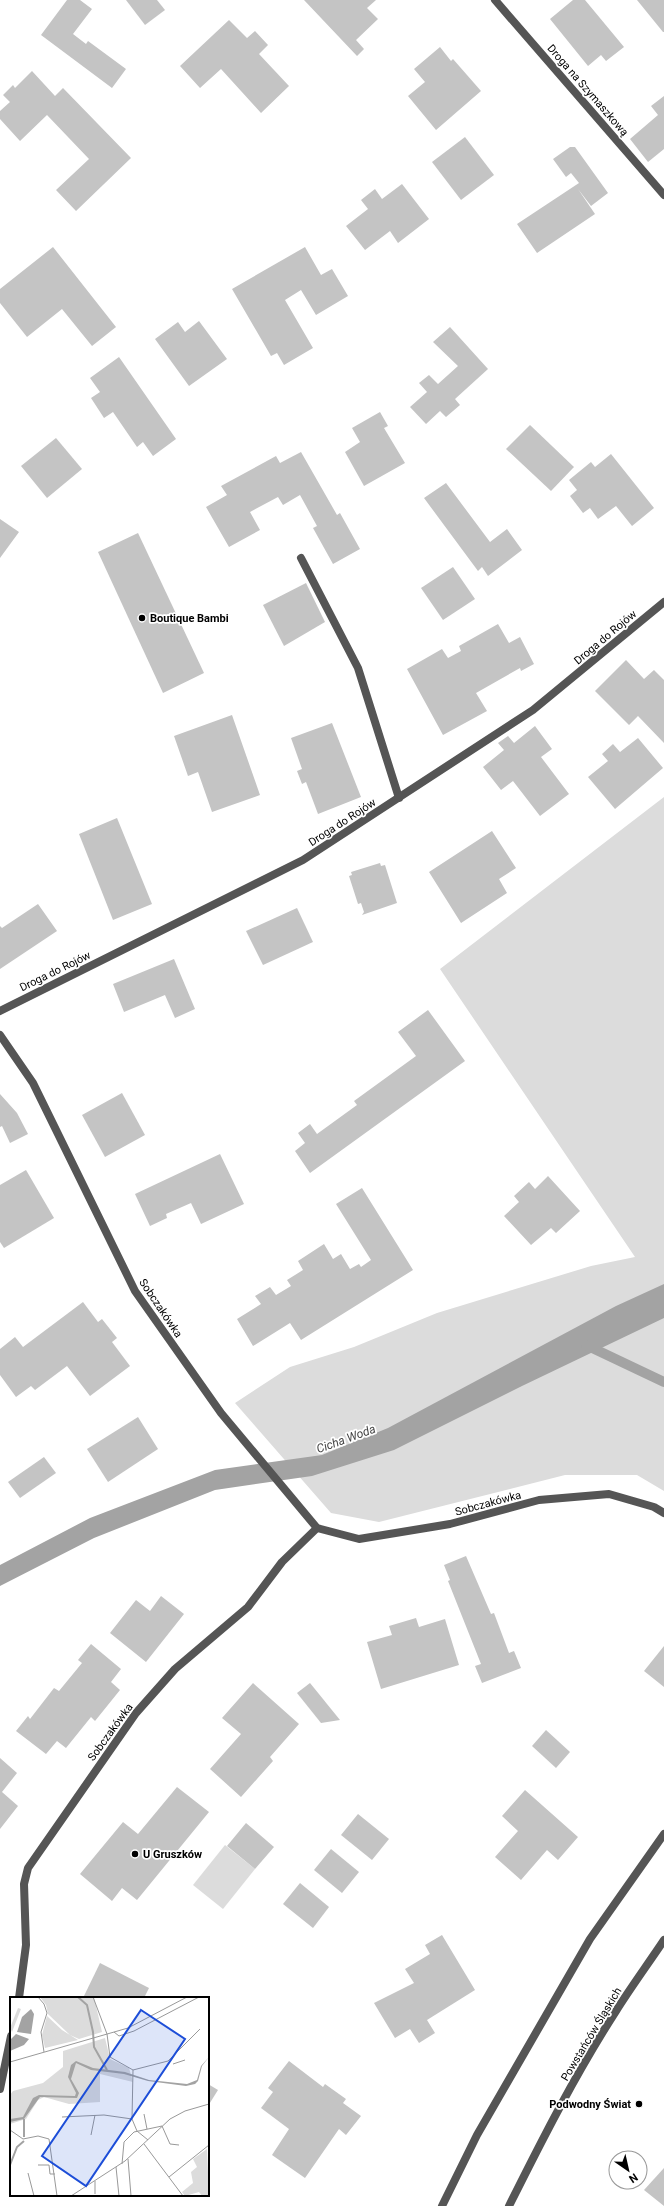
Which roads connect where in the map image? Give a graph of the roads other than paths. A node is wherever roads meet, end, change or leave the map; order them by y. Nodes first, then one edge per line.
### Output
1 (495, 0) edge
2 (664, 195) edge
3 (301, 558) dead end
4 (664, 602) edge
5 (399, 798) junction
6 (0, 1010) edge
7 (0, 1036) edge
8 (664, 1513) edge
9 (316, 1528) junction
10 (664, 1834) edge
11 (664, 1940) edge
12 (19, 1997) edge
13 (10, 2041) edge
14 (0, 2089) edge
15 (442, 2206) edge
16 (509, 2206) edge

1 - 2 street, Droga na Szymaszkową
3 - 5 street
4 - 5 street, Droga do Rojów
5 - 6 street, Droga do Rojów
7 - 9 street, Sobczakówka
8 - 9 street, Sobczakówka
9 - 12 street, Sobczakówka
10 - 15 street
11 - 16 street, Powstańców Śląskich
13 - 14 street

